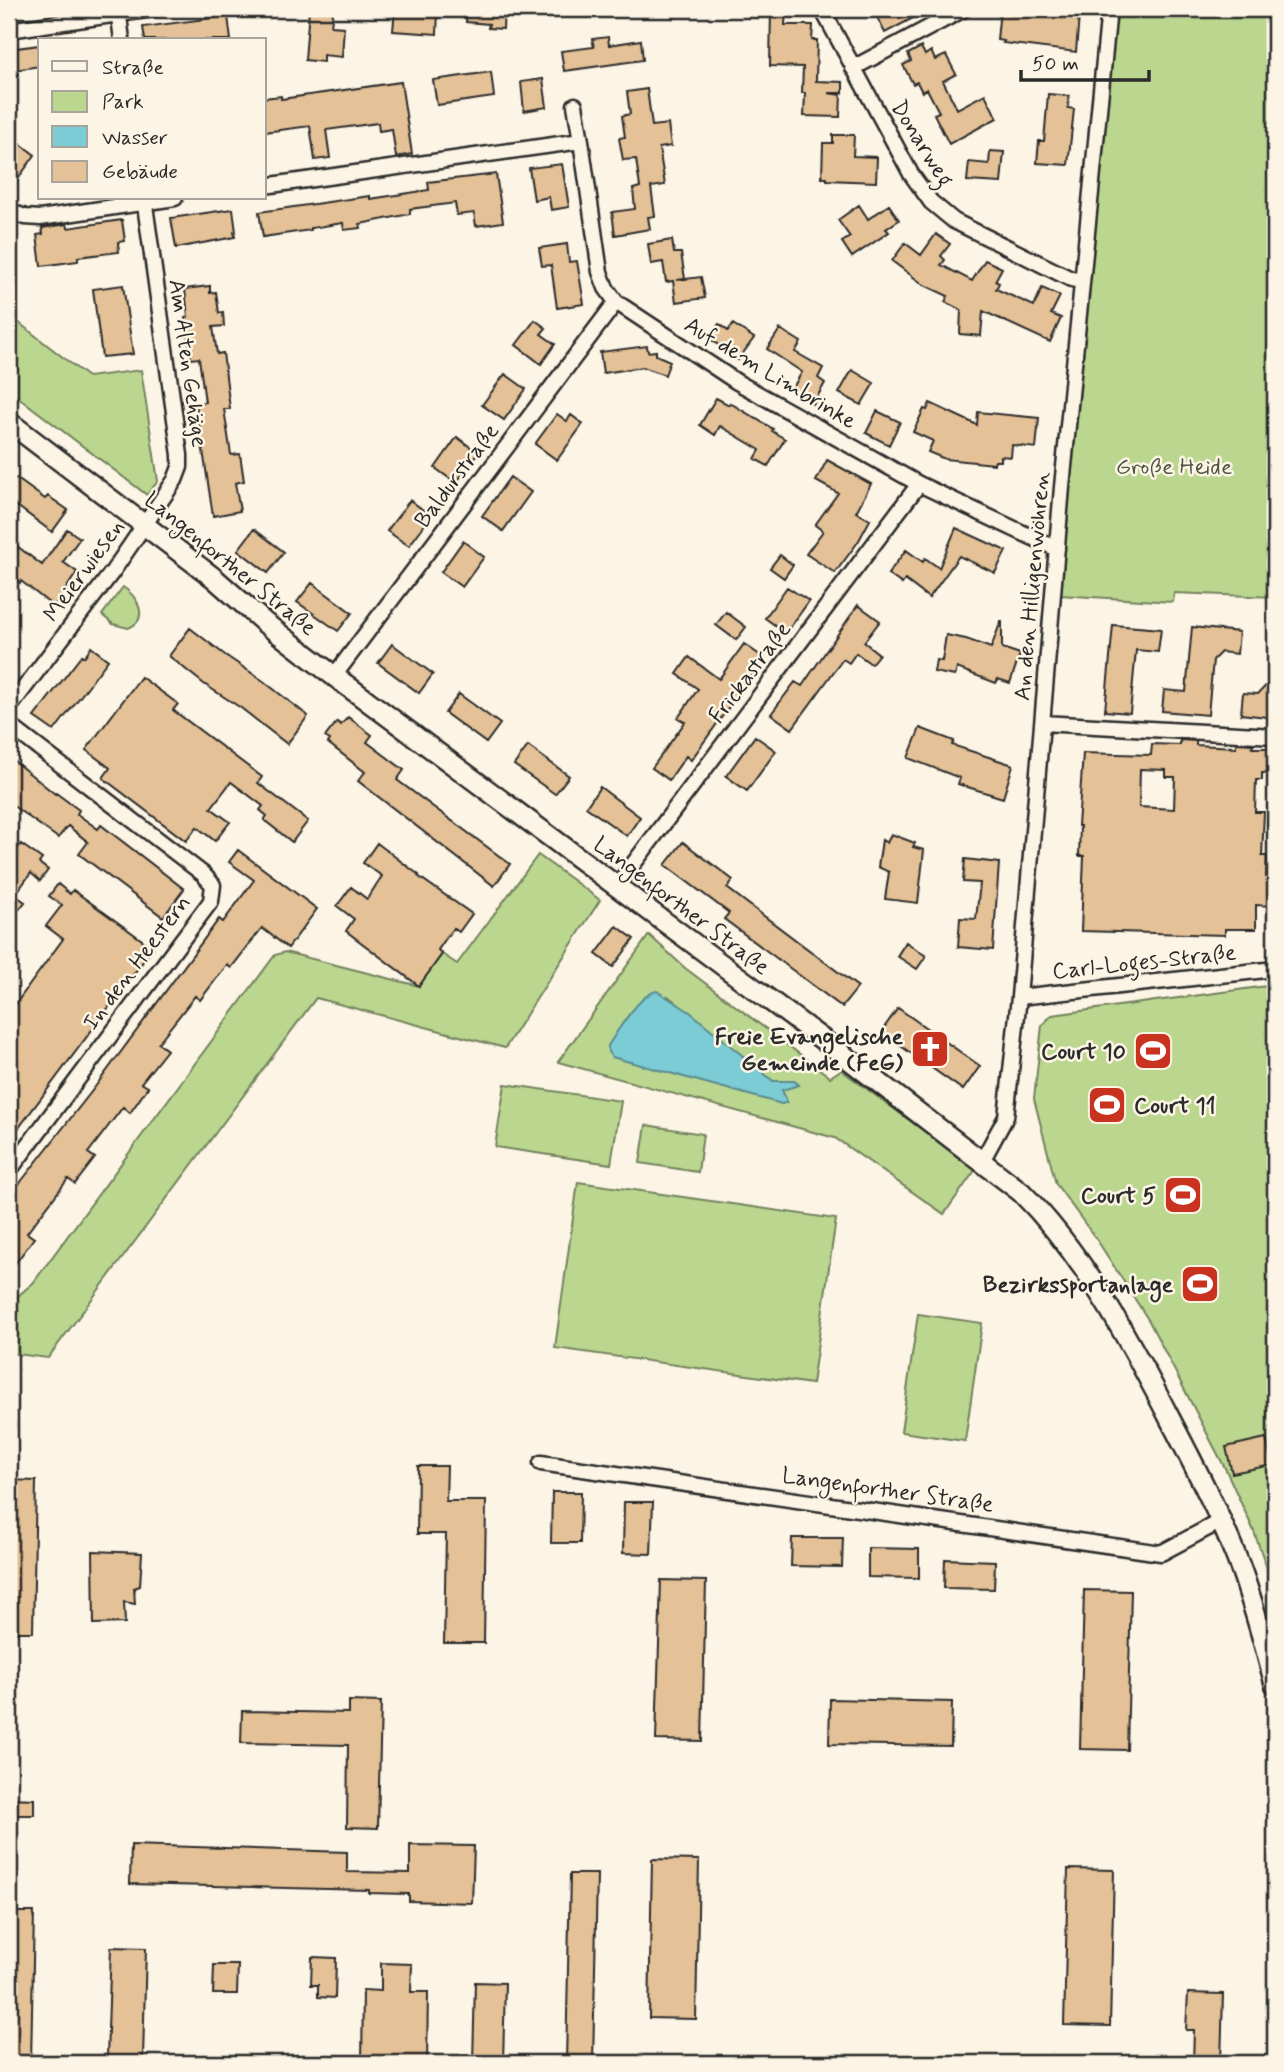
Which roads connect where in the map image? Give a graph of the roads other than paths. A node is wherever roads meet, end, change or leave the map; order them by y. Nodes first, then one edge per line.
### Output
1 (153, 9) edge
2 (822, 9) edge
3 (964, 9) edge
4 (1109, 9) edge
5 (118, 11) edge
6 (9, 30) edge
7 (122, 38) edge
8 (853, 68) junction
9 (575, 105) dead end
10 (581, 141) junction
11 (266, 186) edge
12 (144, 200) edge
13 (9, 211) edge
14 (1082, 281) junction
15 (616, 302) junction
16 (9, 422) edge
17 (919, 484) junction
18 (144, 524) junction
19 (1057, 549) junction
20 (334, 676) junction
21 (9, 708) edge
22 (1042, 723) junction
23 (9, 725) edge
24 (1275, 736) edge
25 (616, 887) junction
26 (1275, 970) edge
27 (1019, 997) junction
28 (982, 1161) junction
29 (9, 1171) edge
30 (541, 1463) dead end
31 (1220, 1521) junction
32 (1275, 1684) edge

1 - 5 street
2 - 8 street, Donarweg
3 - 8 street
4 - 14 street, An den Hilligenwöhren
5 - 6 street
5 - 7 street
8 - 14 street, Donarweg
9 - 10 street, Auf dem Limbrinke
10 - 11 street
10 - 15 street, Auf dem Limbrinke
12 - 13 street
12 - 18 street, Am Alten Gehäge
14 - 19 street, An den Hilligenwöhren
15 - 17 street, Auf dem Limbrinke
15 - 20 street, Baldurstraße
16 - 18 main road, Langenforther Straße
17 - 19 street, Auf dem Limbrinke
17 - 25 street, Frickastraße
18 - 20 main road, Langenforther Straße
18 - 21 street, Meierwiesen
19 - 22 street, An den Hilligenwöhren
20 - 25 main road, Langenforther Straße
22 - 24 street
22 - 27 street, An den Hilligenwöhren
23 - 29 street, In den Heestern
25 - 28 main road, Langenforther Straße
26 - 27 street, Carl-Loges-Straße
27 - 28 street, An den Hilligenwöhren
28 - 31 main road, Langenforther Straße
30 - 31 street, Langenforther Straße
31 - 32 main road, Langenforther Straße

